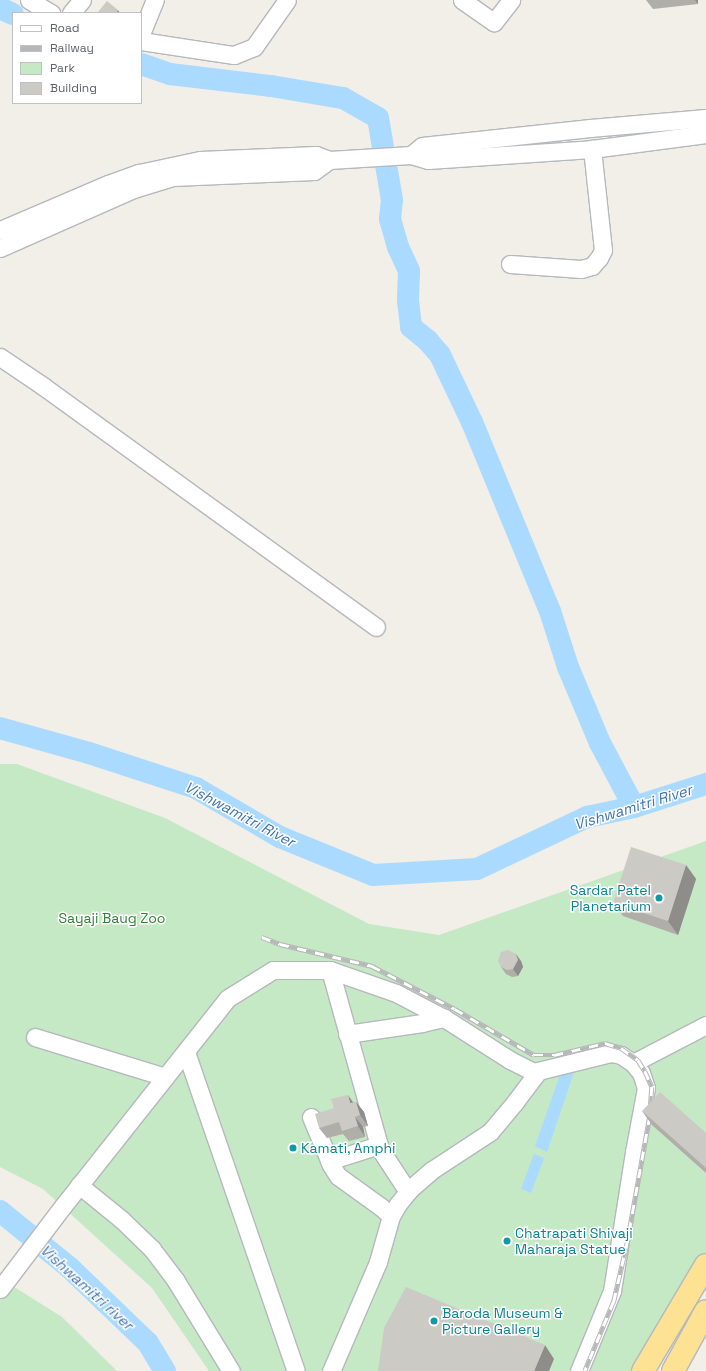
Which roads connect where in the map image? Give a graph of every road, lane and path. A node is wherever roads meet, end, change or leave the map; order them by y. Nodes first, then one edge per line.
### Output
1 (82, 0) edge
2 (154, 0) edge
3 (287, 0) edge
4 (462, 0) edge
5 (511, 0) edge
6 (33, 1) edge
7 (50, 12) edge
8 (72, 12) edge
9 (142, 31) edge
10 (142, 41) edge
11 (706, 118) edge
12 (706, 134) edge
13 (592, 149) junction
14 (411, 155) junction
15 (329, 160) junction
16 (61, 204) junction
17 (66, 220) junction
18 (0, 230) edge
19 (0, 248) edge
20 (510, 264) dead end
21 (0, 357) edge
22 (376, 627) dead end
23 (330, 970) junction
24 (444, 1018) junction
25 (706, 1025) edge
26 (347, 1034) junction
27 (35, 1037) dead end
28 (186, 1052) junction
29 (633, 1063) junction
30 (545, 1070) junction
31 (165, 1077) junction
32 (311, 1117) dead end
33 (379, 1145) junction
34 (329, 1161) junction
35 (79, 1185) junction
36 (408, 1192) junction
37 (392, 1216) junction
38 (706, 1265) edge
39 (4, 1284) edge
40 (706, 1310) edge
41 (231, 1371) edge
42 (296, 1371) edge
43 (331, 1371) edge
44 (579, 1371) edge
45 (643, 1371) edge
46 (674, 1371) edge

1 - 8 street
2 - 9 street
3 - 10 street
4 - 5 street
6 - 7 street
11 - 14 street
12 - 13 street
13 - 14 street
13 - 20 street
14 - 15 street
15 - 16 street
15 - 17 street
16 - 17 street
16 - 18 street
17 - 19 street
21 - 22 street
23 - 24 street
23 - 26 street
23 - 28 street
24 - 26 street
24 - 30 street
25 - 29 street
26 - 33 street
27 - 31 street
28 - 31 street
28 - 42 street
29 - 30 street
29 - 44 street
30 - 36 street
31 - 35 street
32 - 34 street
33 - 34 street
33 - 36 street
34 - 37 street
35 - 39 street
35 - 41 street
36 - 37 street
37 - 43 street
38 - 45 highway
40 - 46 highway

